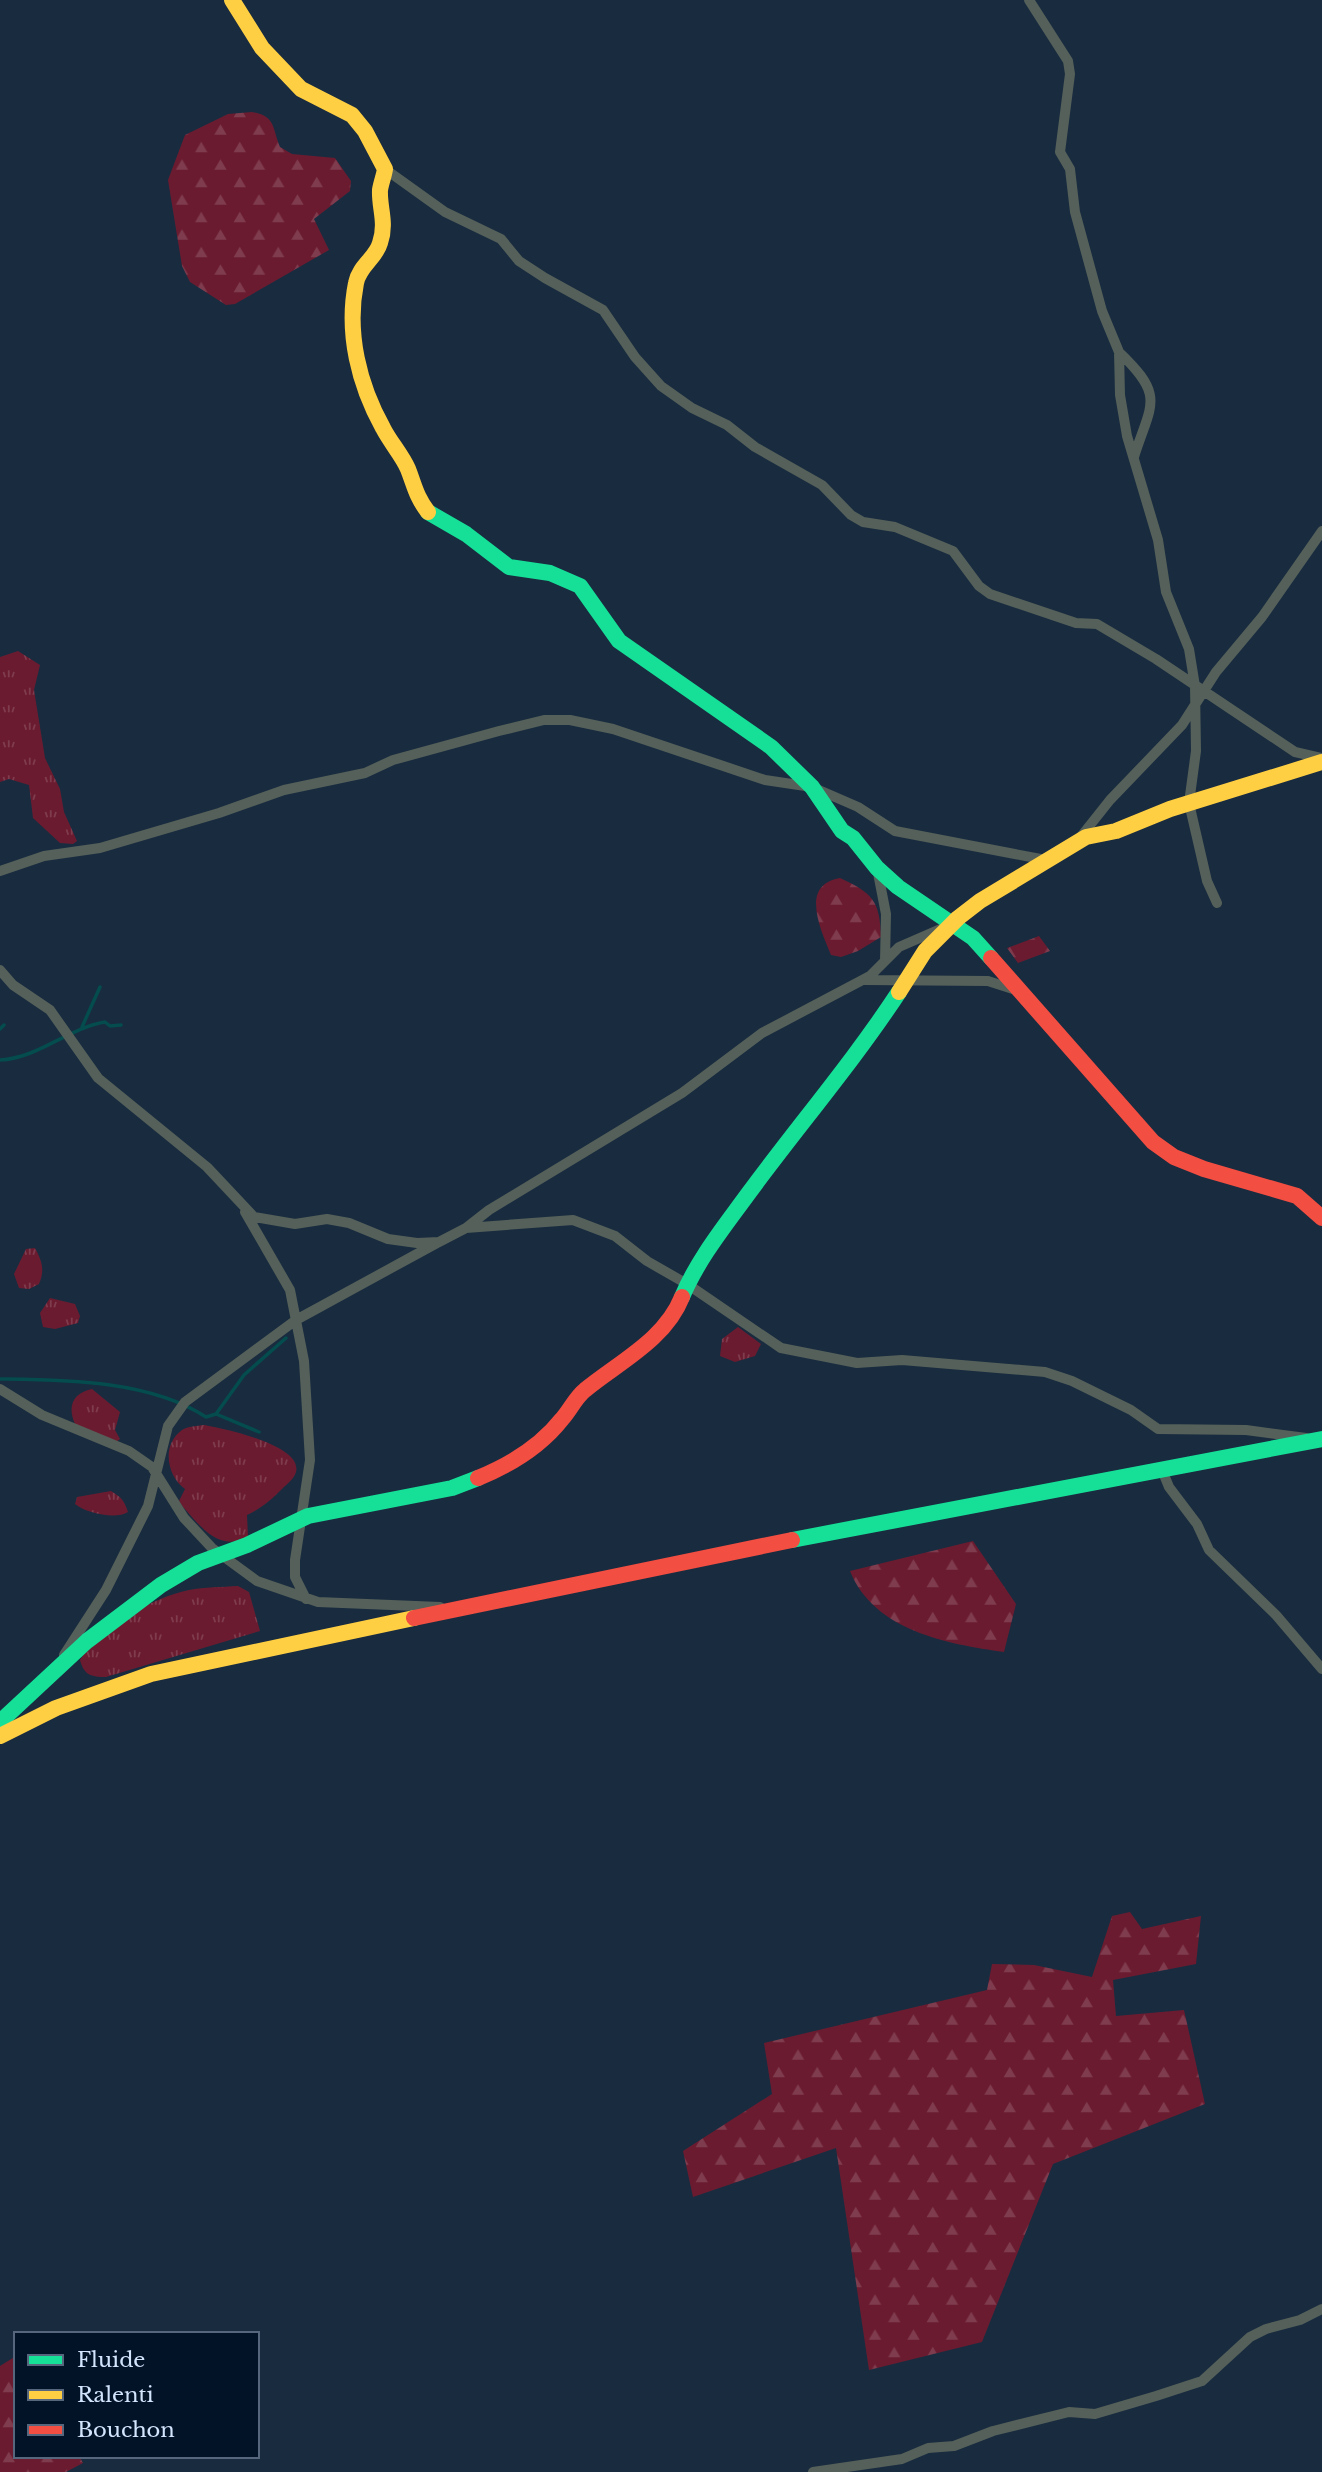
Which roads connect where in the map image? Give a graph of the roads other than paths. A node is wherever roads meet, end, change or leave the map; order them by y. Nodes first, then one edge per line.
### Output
1 (232, 0) edge
2 (1029, 0) edge
3 (385, 169) junction
4 (1119, 352) junction
5 (1133, 460) junction
6 (1322, 531) edge
7 (1199, 689) junction
8 (1194, 708) junction
9 (1322, 760) edge
10 (811, 787) junction
11 (1189, 803) junction
12 (1076, 844) junction
13 (1049, 859) junction
14 (877, 868) junction
15 (0, 871) edge
16 (1217, 903) dead end
17 (953, 923) junction
18 (885, 961) junction
19 (0, 970) edge
20 (909, 979) junction
21 (863, 980) junction
22 (1021, 992) junction
23 (241, 1207) junction
24 (1322, 1218) edge
25 (466, 1228) junction
26 (439, 1242) junction
27 (687, 1284) junction
28 (296, 1320) junction
29 (0, 1389) edge
30 (1320, 1439) edge
31 (1162, 1470) junction
32 (157, 1473) junction
33 (301, 1519) junction
34 (219, 1553) junction
35 (306, 1599) junction
36 (463, 1608) junction
37 (1322, 1669) edge
38 (47, 1677) junction
39 (0, 1722) edge
40 (0, 1736) edge
41 (1322, 2309) edge
42 (813, 2472) edge

1 - 3 street
2 - 4 street
3 - 7 street
3 - 10 street
4 - 5 street
4 - 5 street
5 - 7 street
6 - 7 street
7 - 8 street
7 - 9 street
8 - 11 street
8 - 12 street
9 - 11 street
10 - 13 street
10 - 14 street
10 - 15 street
11 - 12 street
11 - 16 street
12 - 13 street
13 - 17 street
14 - 17 street
14 - 18 street
17 - 18 street
17 - 20 street
17 - 22 street
18 - 21 street
19 - 23 street
20 - 21 street
20 - 22 street
20 - 27 street
21 - 25 street
22 - 24 street
23 - 26 street
23 - 28 street
25 - 26 street
25 - 27 street
26 - 28 street
27 - 30 street
27 - 33 street
28 - 32 street
28 - 33 street
29 - 32 street
30 - 31 street
31 - 36 street
31 - 37 street
32 - 34 street
32 - 38 street
33 - 34 street
33 - 35 street
34 - 35 street
34 - 38 street
35 - 36 street
36 - 40 street
38 - 39 street
41 - 42 street

